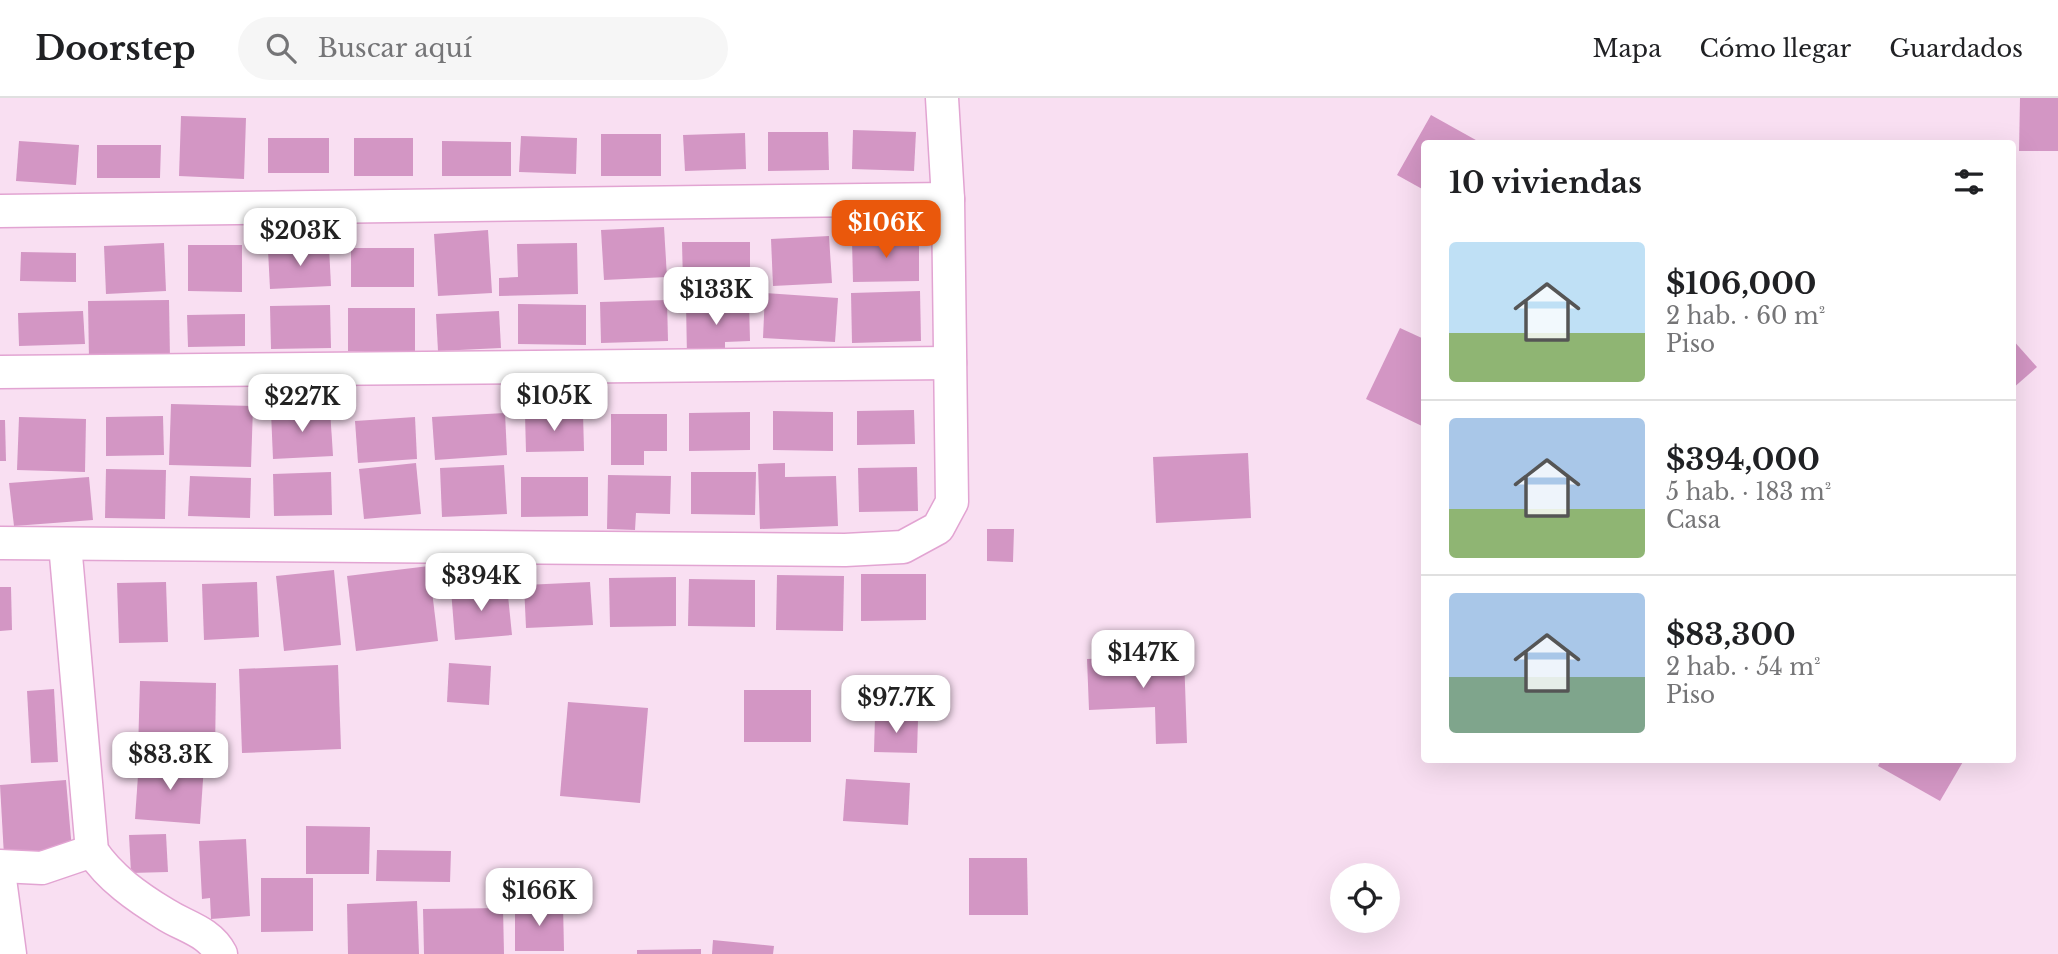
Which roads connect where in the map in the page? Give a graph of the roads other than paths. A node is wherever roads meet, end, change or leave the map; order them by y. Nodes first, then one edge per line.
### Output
1 (942, 98) edge
2 (948, 199) junction
3 (0, 211) edge
4 (950, 362) junction
5 (0, 372) edge
6 (0, 543) edge
7 (65, 544) junction
8 (92, 851) junction
9 (0, 866) edge
10 (0, 879) edge
11 (10, 954) edge
12 (221, 954) edge

1 - 2 street
2 - 3 street
2 - 4 street
4 - 5 street
4 - 7 street
6 - 7 street
7 - 8 street
8 - 9 street
8 - 12 street
10 - 11 street

